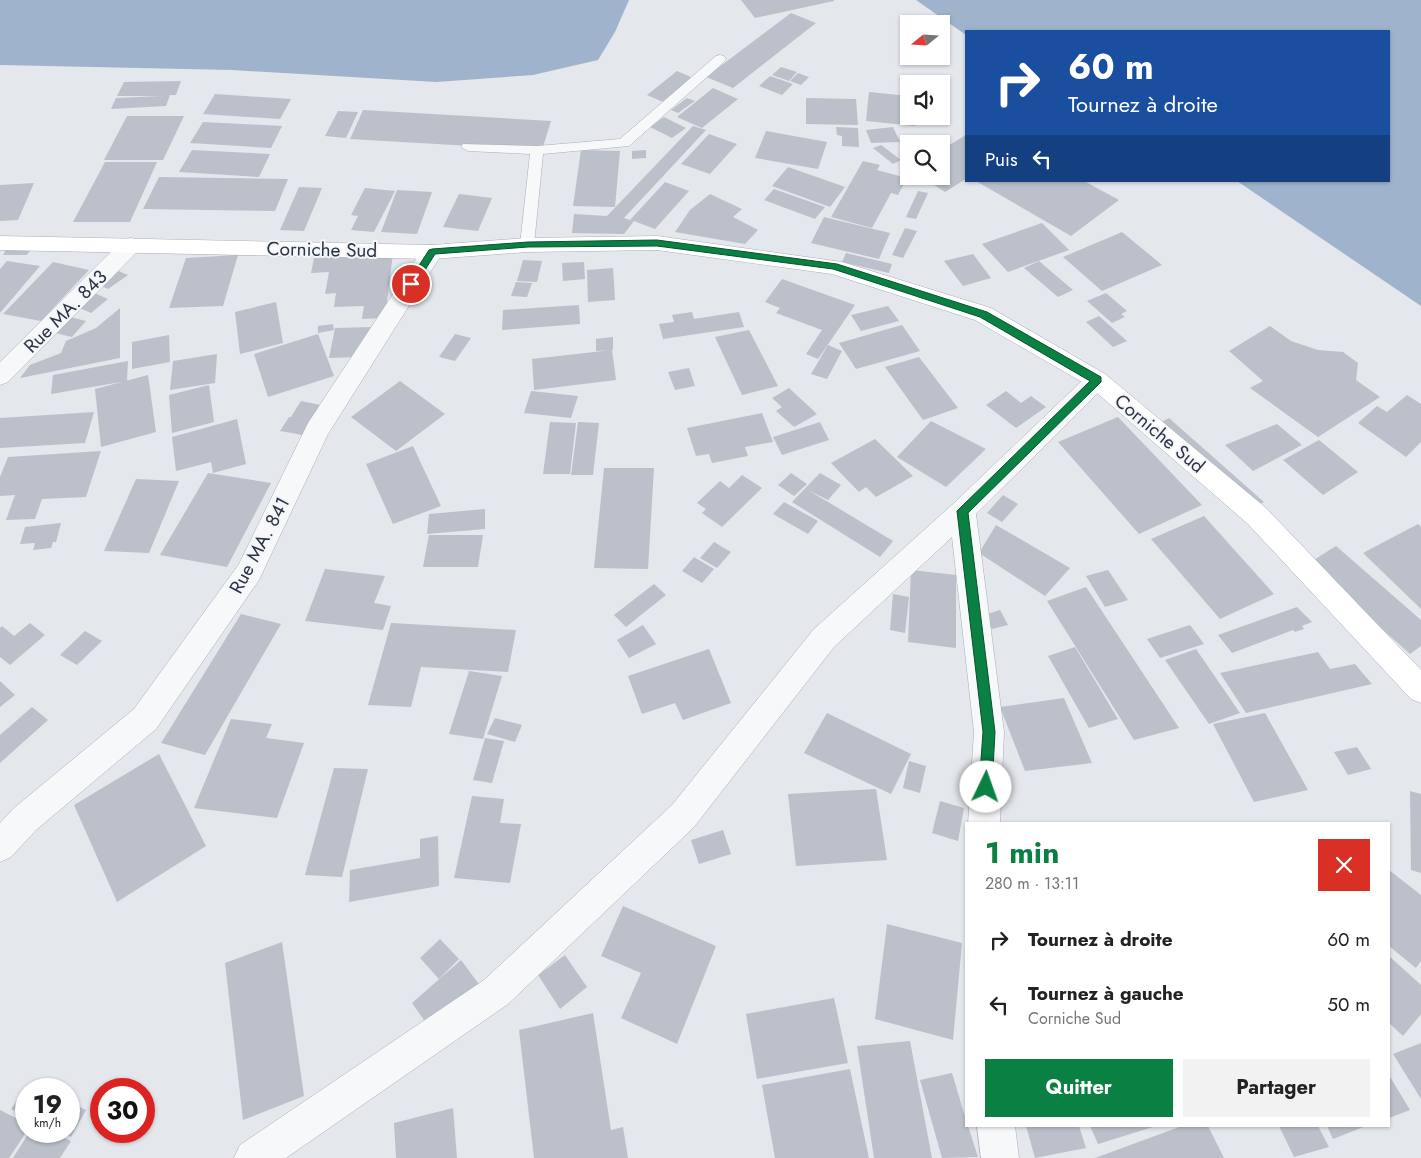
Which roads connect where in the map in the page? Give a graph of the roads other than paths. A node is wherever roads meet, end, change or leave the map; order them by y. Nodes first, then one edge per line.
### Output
1 (720, 59) dead end
2 (468, 147) dead end
3 (538, 150) junction
4 (0, 243) edge
5 (528, 244) junction
6 (131, 245) junction
7 (432, 252) junction
8 (0, 376) edge
9 (1097, 380) junction
10 (962, 511) junction
11 (1421, 690) edge
12 (984, 822) edge
13 (0, 846) edge
14 (996, 1127) edge
15 (253, 1158) edge
16 (1000, 1158) edge

1 - 3 lane
2 - 3 lane
3 - 5 lane
4 - 6 main road, Corniche Sud
5 - 7 main road, Corniche Sud
5 - 9 main road, Corniche Sud
6 - 7 main road, Corniche Sud
6 - 8 street, Rue MA. 843
7 - 13 street, Rue MA. 841
9 - 10 street
9 - 11 main road, Corniche Sud
10 - 12 street
10 - 15 street
14 - 16 street

